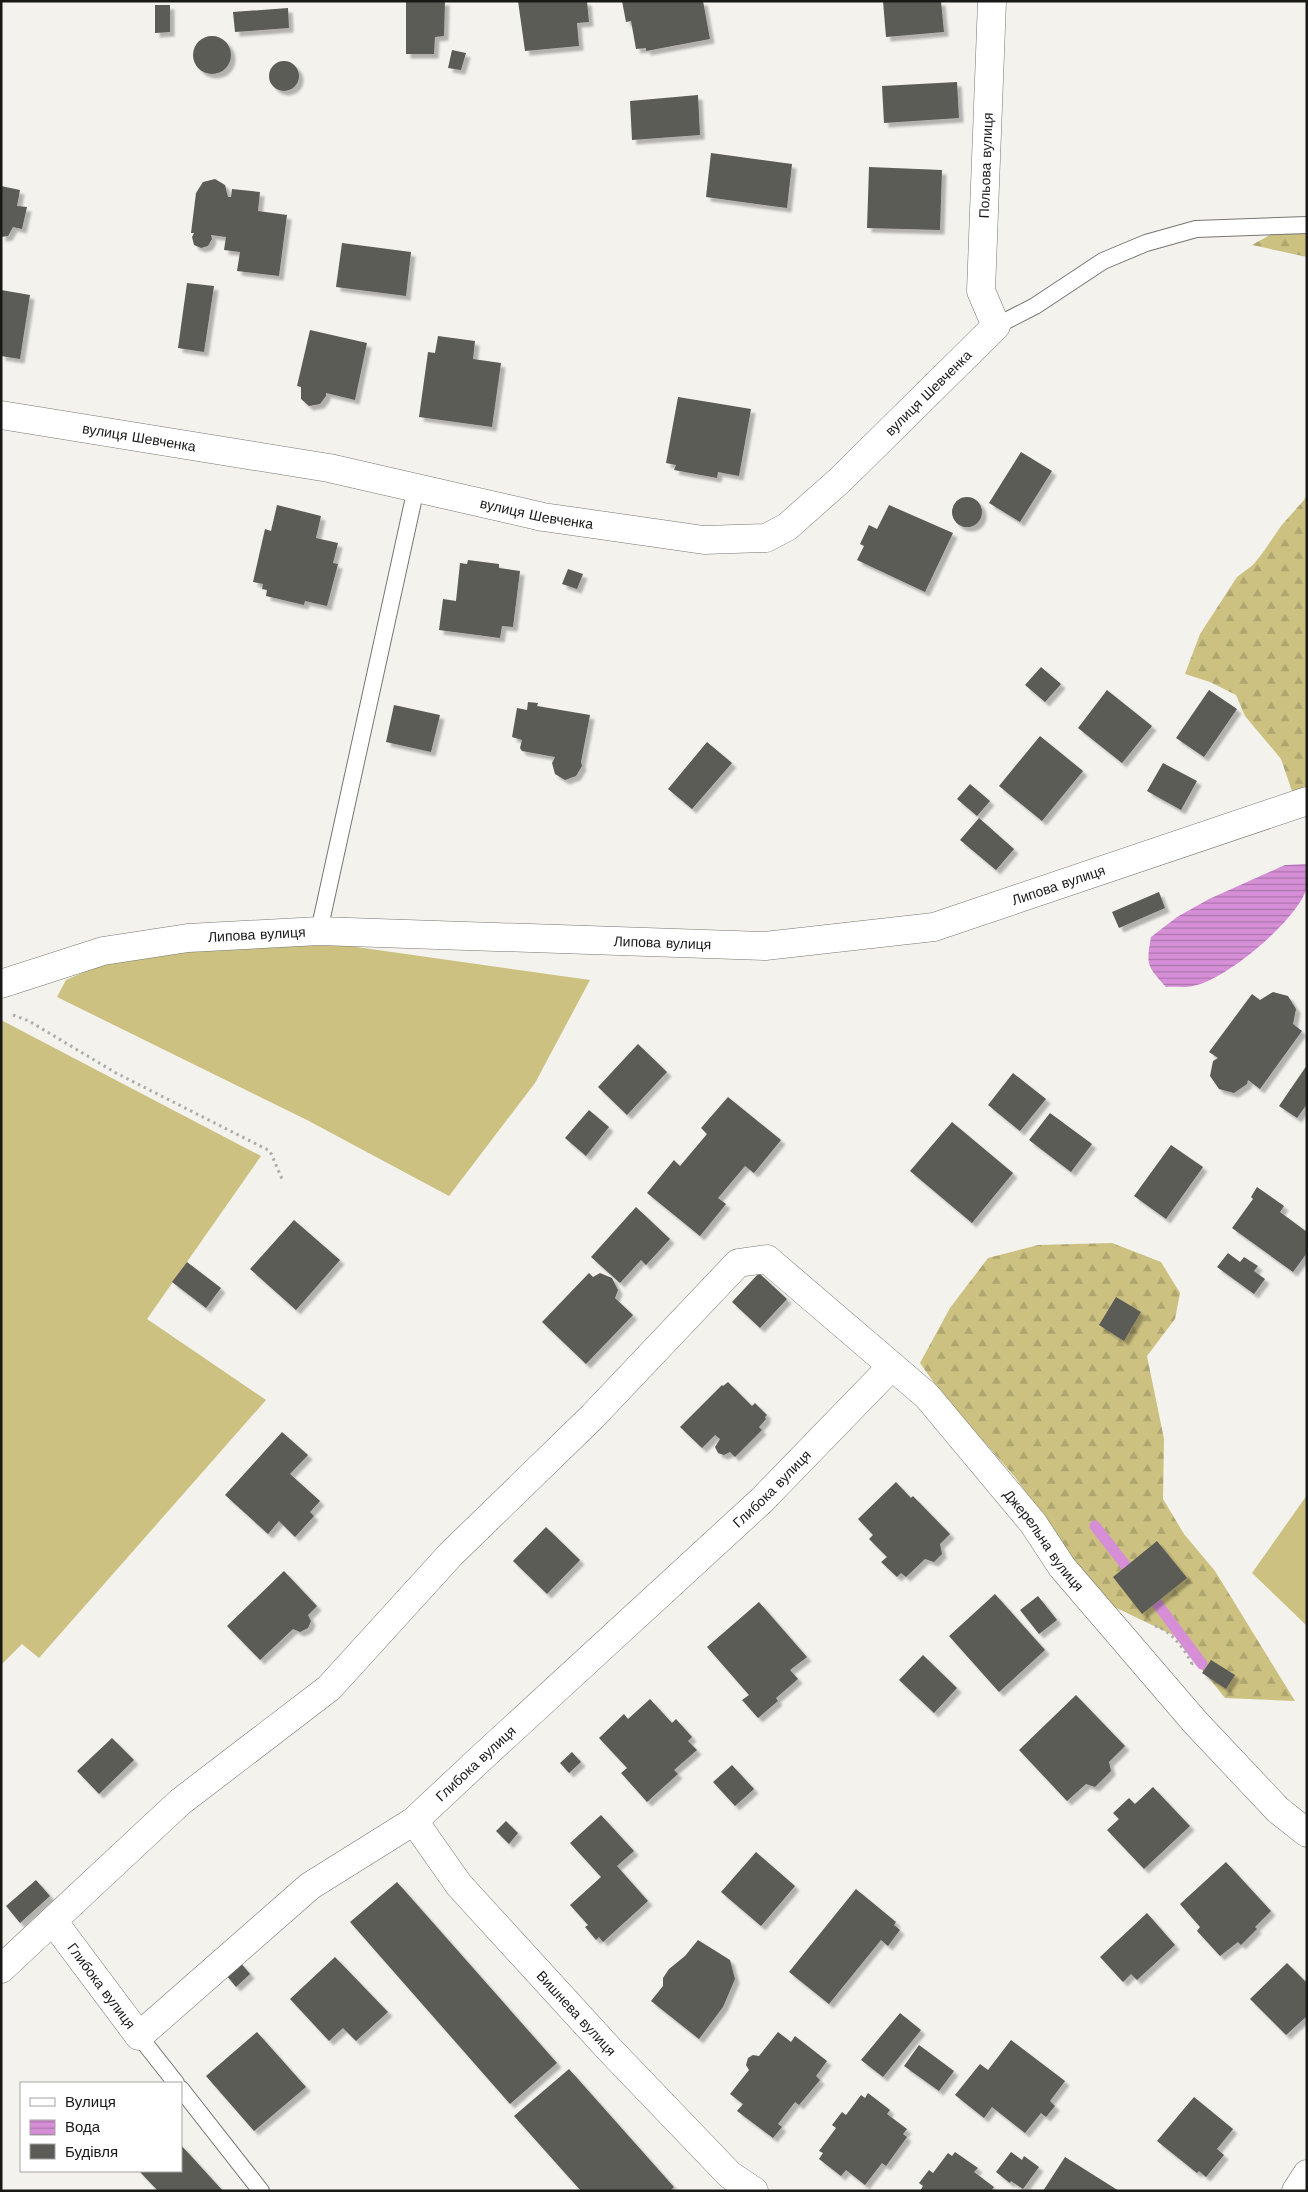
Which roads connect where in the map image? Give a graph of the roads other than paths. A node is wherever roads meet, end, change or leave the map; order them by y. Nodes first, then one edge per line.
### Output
1 (992, 1) edge
2 (1307, 225) edge
3 (996, 326) junction
4 (1, 415) edge
5 (416, 488) junction
6 (1307, 801) edge
7 (319, 930) junction
8 (1, 984) edge
9 (892, 1366) junction
10 (414, 1821) junction
11 (1307, 1833) edge
12 (53, 1921) junction
13 (1, 1969) edge
14 (139, 2036) junction
15 (175, 2082) edge
16 (182, 2090) edge
17 (1307, 2174) edge
18 (723, 2183) edge
19 (261, 2191) edge
20 (754, 2191) edge
21 (1296, 2191) edge

1 - 3 street, Польова вулиця
2 - 3 lane
3 - 5 street, вулиця Шевченка
4 - 5 street, вулиця Шевченка
5 - 7 lane
6 - 7 street, Липова вулиця
7 - 8 street, Липова вулиця
9 - 10 street, Глибока вулиця
9 - 11 street, Джерельна вулиця
9 - 12 street, Джерельна вулиця
10 - 14 street, Глибока вулиця
10 - 18 street, Вишнева вулиця
12 - 13 street
12 - 14 street, Глибока вулиця
14 - 15 lane
16 - 19 lane
17 - 21 street
18 - 20 street, Вишнева вулиця

